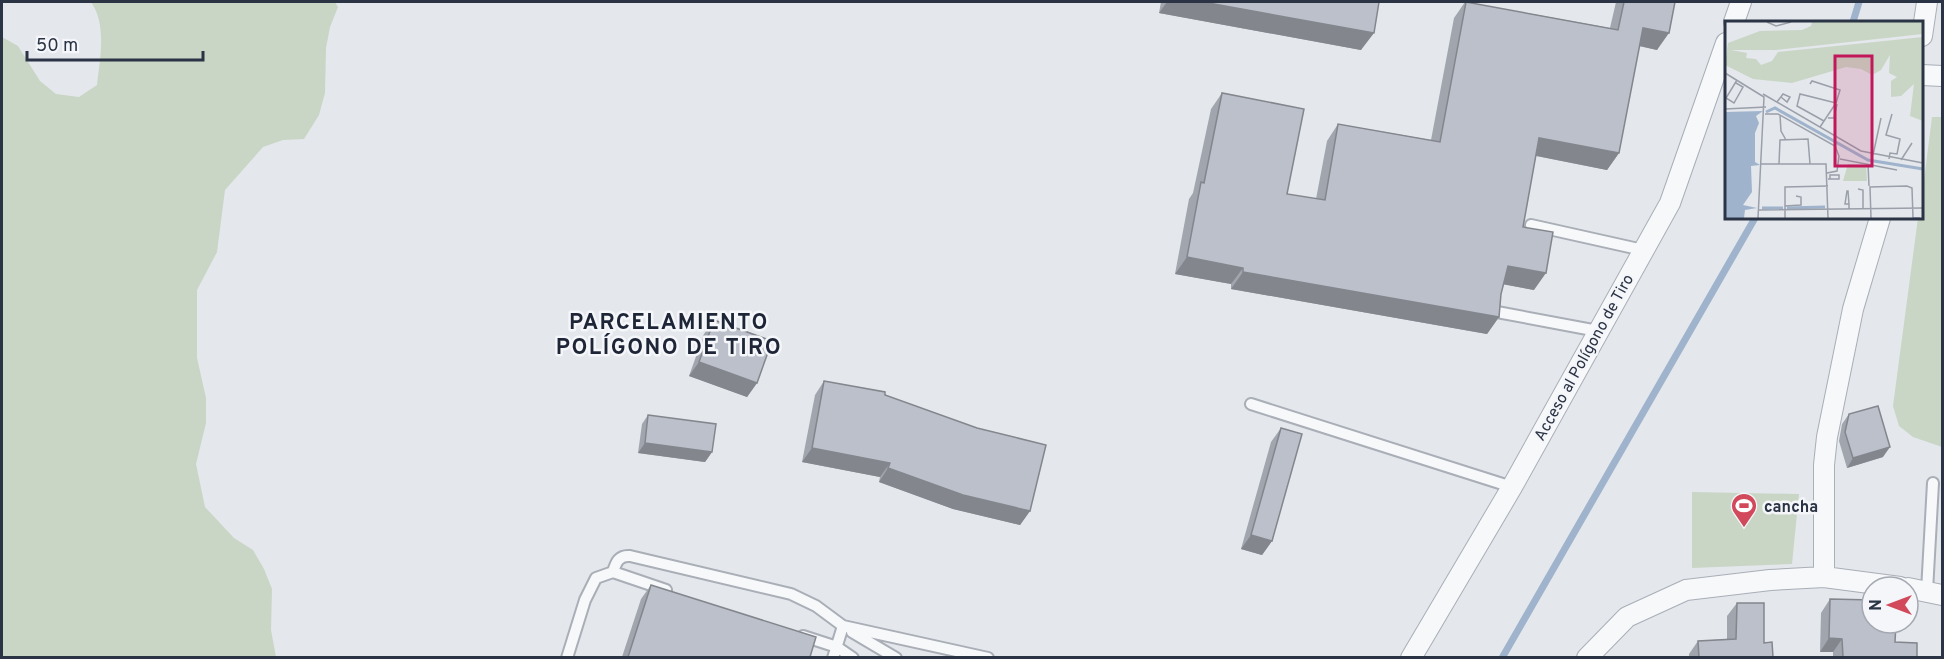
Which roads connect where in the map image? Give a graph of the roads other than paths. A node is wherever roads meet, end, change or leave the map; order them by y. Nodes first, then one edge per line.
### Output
1 (1741, 2) edge
2 (1927, 2) edge
3 (1734, 21) edge
4 (1923, 29) edge
5 (1725, 46) edge
6 (1923, 75) edge
7 (1942, 76) edge
8 (1880, 219) edge
9 (1531, 225) dead end
10 (1643, 250) junction
11 (1497, 312) edge
12 (1598, 330) junction
13 (1251, 404) dead end
14 (1933, 483) dead end
15 (1512, 487) junction
16 (613, 572) junction
17 (1824, 576) junction
18 (1860, 581) edge
19 (1926, 591) edge
20 (680, 595) edge
21 (843, 626) junction
22 (792, 632) edge
23 (835, 652) edge
24 (567, 657) edge
25 (854, 657) edge
26 (896, 657) edge
27 (988, 657) edge
28 (1411, 657) edge
29 (1587, 657) edge

1 - 3 street
2 - 4 street
5 - 10 street, Acceso al Polígono de Tiro
6 - 7 street
8 - 17 street
9 - 10 lane
10 - 12 street, Acceso al Polígono de Tiro
11 - 12 lane
12 - 15 street, Acceso al Polígono de Tiro
13 - 15 lane
14 - 19 lane
15 - 28 street, Acceso al Polígono de Tiro
16 - 20 lane
16 - 21 lane
16 - 24 lane
17 - 18 street
17 - 29 street
21 - 23 lane
21 - 26 lane
21 - 27 lane
22 - 23 lane
23 - 25 lane

